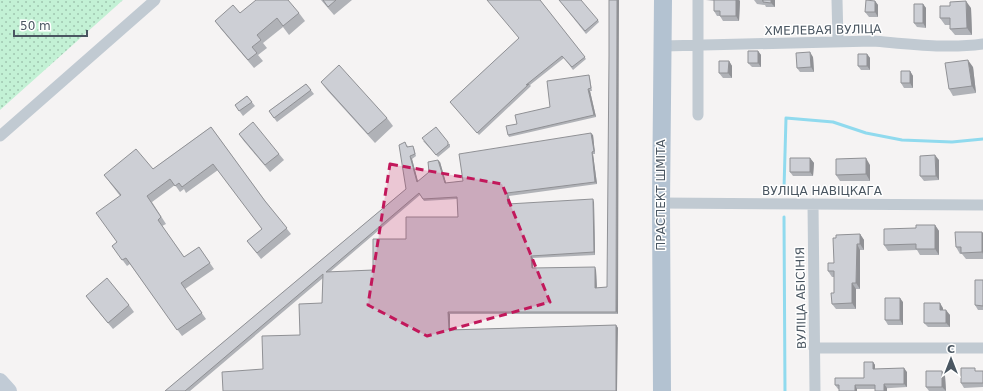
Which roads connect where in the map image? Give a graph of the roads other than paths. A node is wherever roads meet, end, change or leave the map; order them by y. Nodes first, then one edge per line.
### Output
1 (155, 0) edge
2 (663, 0) edge
3 (698, 0) edge
4 (837, 0) edge
5 (838, 41) junction
6 (983, 44) edge
7 (699, 45) junction
8 (663, 46) junction
9 (698, 115) dead end
10 (0, 136) edge
11 (661, 203) junction
12 (813, 204) junction
13 (983, 205) edge
14 (814, 348) junction
15 (983, 348) edge
16 (0, 381) edge
17 (9, 391) edge
18 (662, 391) edge
19 (815, 391) edge

1 - 10 street
2 - 8 main road, ПРАСПЕКТ ШМІТА
3 - 7 street
4 - 5 street
5 - 6 street, ХМЕЛЕВАЯ ВУЛІЦА
5 - 7 street, ХМЕЛЕВАЯ ВУЛІЦА
7 - 8 street, ХМЕЛЕВАЯ ВУЛІЦА
7 - 9 street
8 - 11 main road, ПРАСПЕКТ ШМІТА
11 - 12 street, ВУЛІЦА НАВІЦКАГА
11 - 18 main road, ПРАСПЕКТ ШМІТА
12 - 13 street, ВУЛІЦА НАВІЦКАГА
12 - 14 street, ВУЛІЦА АБІСІНІЯ
14 - 15 street
14 - 19 street, ВУЛІЦА АБІСІНІЯ
16 - 17 main road

